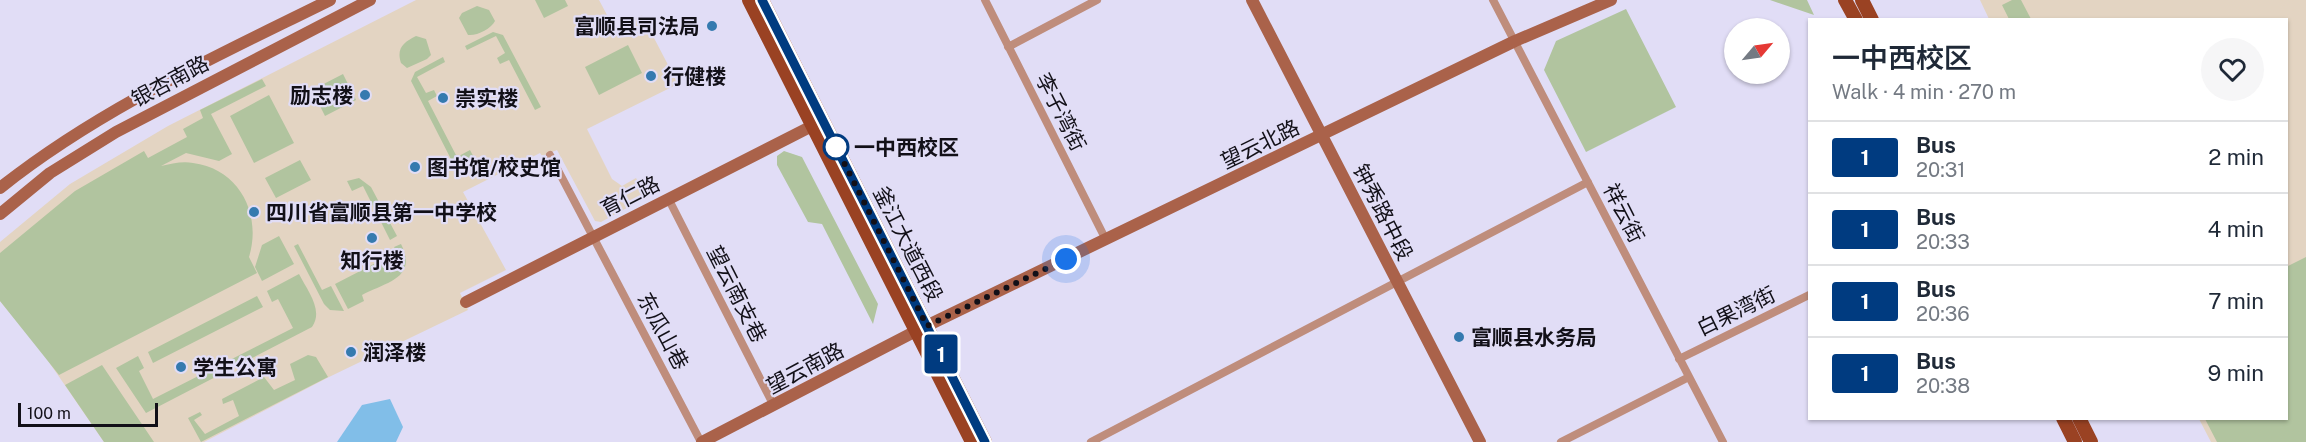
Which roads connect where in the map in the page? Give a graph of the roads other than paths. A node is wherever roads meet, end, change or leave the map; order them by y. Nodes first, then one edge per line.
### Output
1 (330, 0) edge
2 (370, 0) edge
3 (749, 0) edge
4 (762, 0) edge
5 (985, 0) edge
6 (1096, 0) edge
7 (1252, 0) edge
8 (1493, 0) edge
9 (1611, 0) edge
10 (1845, 0) edge
11 (1862, 0) edge
12 (1855, 18) edge
13 (1871, 18) edge
14 (1515, 41) junction
15 (1008, 47) junction
16 (812, 126) junction
17 (1321, 136) junction
18 (550, 154) dead end
19 (1588, 182) junction
20 (0, 188) edge
21 (668, 198) junction
22 (0, 214) edge
23 (593, 237) junction
24 (1106, 240) junction
25 (1397, 282) junction
26 (1808, 295) edge
27 (466, 302) dead end
28 (921, 329) junction
29 (1679, 358) junction
30 (1689, 377) junction
31 (774, 406) junction
32 (2064, 420) edge
33 (2080, 420) edge
34 (703, 442) edge
35 (972, 442) edge
36 (985, 442) edge
37 (1091, 442) edge
38 (1480, 442) edge
39 (1562, 442) edge
40 (1723, 442) edge
41 (2075, 442) edge
42 (2091, 442) edge

1 - 20 street, 银杏南路
2 - 22 street, 银杏南路
3 - 16 main road, 釜江大道西段
4 - 28 main road, 釜江大道西段
5 - 15 street, 李子湾街
6 - 15 street
7 - 17 street, 钟秀路中段
8 - 14 street, 祥云街
9 - 14 street, 望云北路
10 - 12 main road
11 - 13 main road
14 - 17 street, 望云北路
14 - 19 street, 祥云街
15 - 24 street, 李子湾街
16 - 21 street, 育仁路
16 - 28 main road, 釜江大道西段
17 - 24 street, 望云北路
17 - 25 street, 钟秀路中段
18 - 23 street, 东瓜山巷
19 - 25 street
19 - 29 street, 祥云街
21 - 23 street, 育仁路
21 - 31 street, 望云南支巷
23 - 27 street, 育仁路
23 - 34 street, 东瓜山巷
24 - 28 street, 望云北路
25 - 37 street
25 - 38 street, 钟秀路中段
26 - 29 street, 白果湾街
28 - 31 street, 望云南路
28 - 35 main road, 釜江大道西段
28 - 36 main road, 釜江大道西段
29 - 30 street, 祥云街
30 - 39 street
30 - 40 street, 祥云街
31 - 34 street, 望云南路
32 - 41 main road
33 - 42 main road

